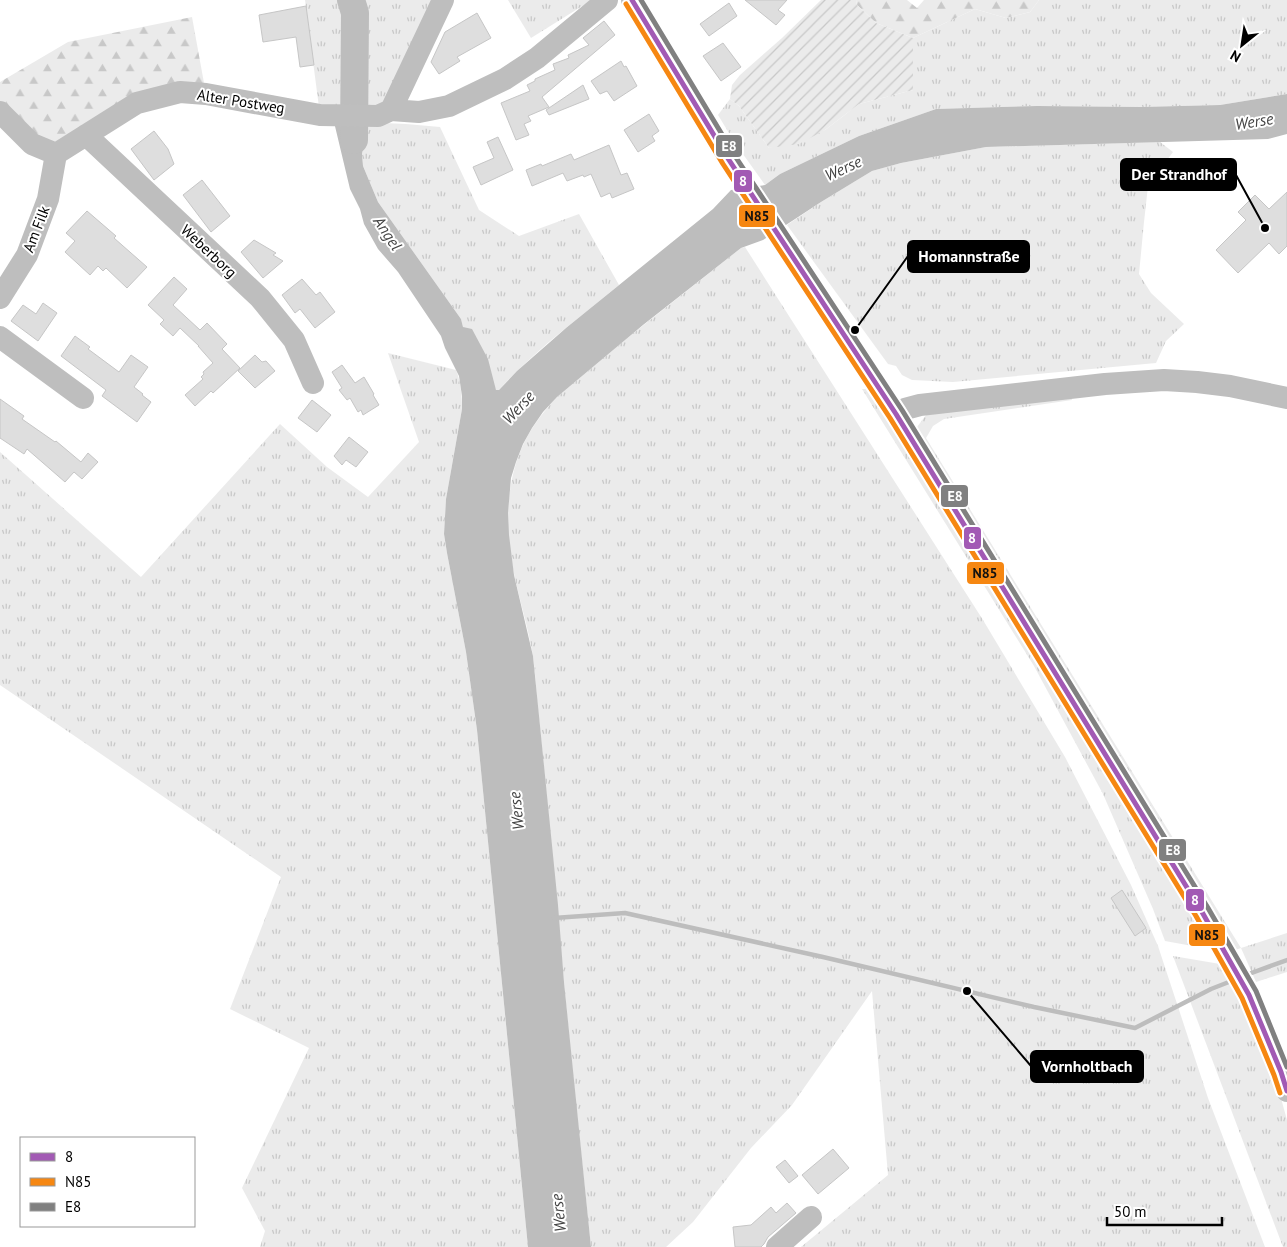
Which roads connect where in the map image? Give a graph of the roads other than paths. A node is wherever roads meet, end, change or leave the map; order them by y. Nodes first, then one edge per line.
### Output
1 (443, 0) edge
2 (607, 0) edge
3 (632, 0) edge
4 (391, 110) junction
5 (0, 112) edge
6 (86, 135) junction
7 (56, 154) junction
8 (0, 298) edge
9 (0, 337) edge
10 (313, 383) dead end
11 (83, 398) dead end
12 (1287, 398) edge
13 (896, 414) junction
14 (1287, 1091) edge
15 (811, 1217) dead end
16 (777, 1247) edge

1 - 4 street
2 - 4 street, Alter Postweg
3 - 13 street
4 - 6 street, Alter Postweg
5 - 7 street
6 - 7 street, Alter Postweg
6 - 10 street, Weberborg
7 - 8 street, Am Filk
9 - 11 street
12 - 13 street
13 - 14 street
15 - 16 street

